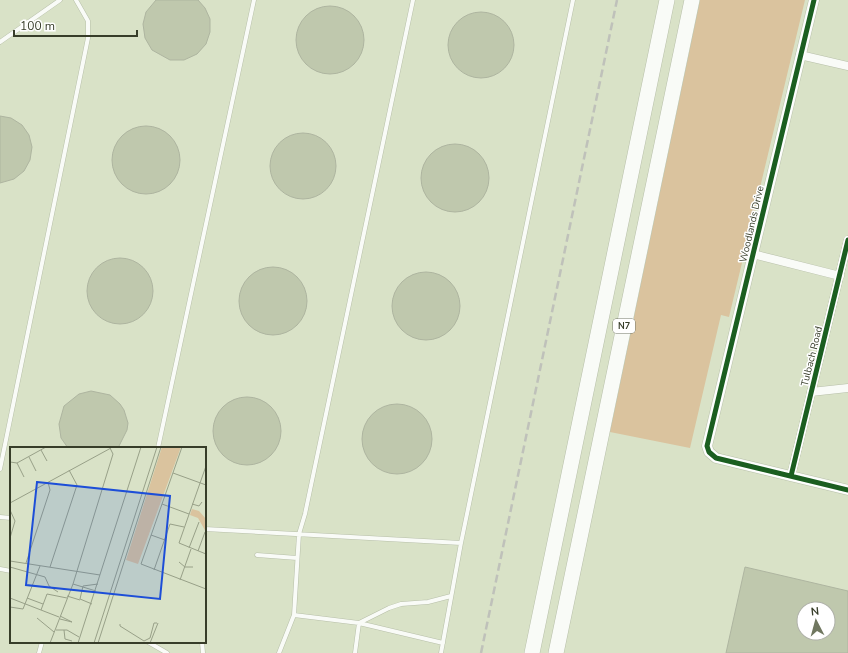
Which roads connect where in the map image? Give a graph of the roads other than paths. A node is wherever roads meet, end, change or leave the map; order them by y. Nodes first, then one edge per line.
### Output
1 (60, 0) edge
2 (76, 0) edge
3 (254, 0) edge
4 (413, 0) edge
5 (573, 0) edge
6 (667, 0) edge
7 (692, 0) edge
8 (814, 0) edge
9 (0, 42) edge
10 (800, 55) junction
11 (848, 66) edge
12 (848, 240) edge
13 (753, 254) junction
14 (840, 276) junction
15 (848, 388) edge
16 (812, 392) junction
17 (158, 447) edge
18 (0, 470) edge
19 (791, 476) junction
20 (848, 490) edge
21 (0, 517) edge
22 (10, 518) edge
23 (206, 529) edge
24 (299, 534) junction
25 (461, 543) junction
26 (258, 555) dead end
27 (297, 558) junction
28 (0, 569) edge
29 (10, 571) edge
30 (451, 596) junction
31 (294, 615) junction
32 (359, 623) junction
33 (42, 643) edge
34 (150, 643) edge
35 (202, 643) edge
36 (444, 643) junction
37 (39, 653) edge
38 (167, 653) edge
39 (204, 653) edge
40 (278, 653) edge
41 (355, 653) edge
42 (441, 653) edge
43 (532, 653) edge
44 (556, 653) edge

1 - 9 lane
2 - 18 lane
3 - 17 lane
4 - 24 lane
5 - 25 lane
6 - 43 highway, N7
7 - 44 highway, N7
8 - 10 street, Woodlands Drive
10 - 11 street
10 - 13 street, Woodlands Drive
12 - 14 street, Tulbach Road
13 - 14 street
13 - 19 street, Woodlands Drive
14 - 16 street, Tulbach Road
15 - 16 street
16 - 19 street, Tulbach Road
19 - 20 street
21 - 22 lane
23 - 24 lane
24 - 25 lane
24 - 27 lane
25 - 30 lane
26 - 27 lane
27 - 31 lane
28 - 29 lane
30 - 32 lane
30 - 36 lane
31 - 32 lane
31 - 40 lane
32 - 36 lane
32 - 41 lane
33 - 37 lane
34 - 38 lane
35 - 39 lane
36 - 42 lane

